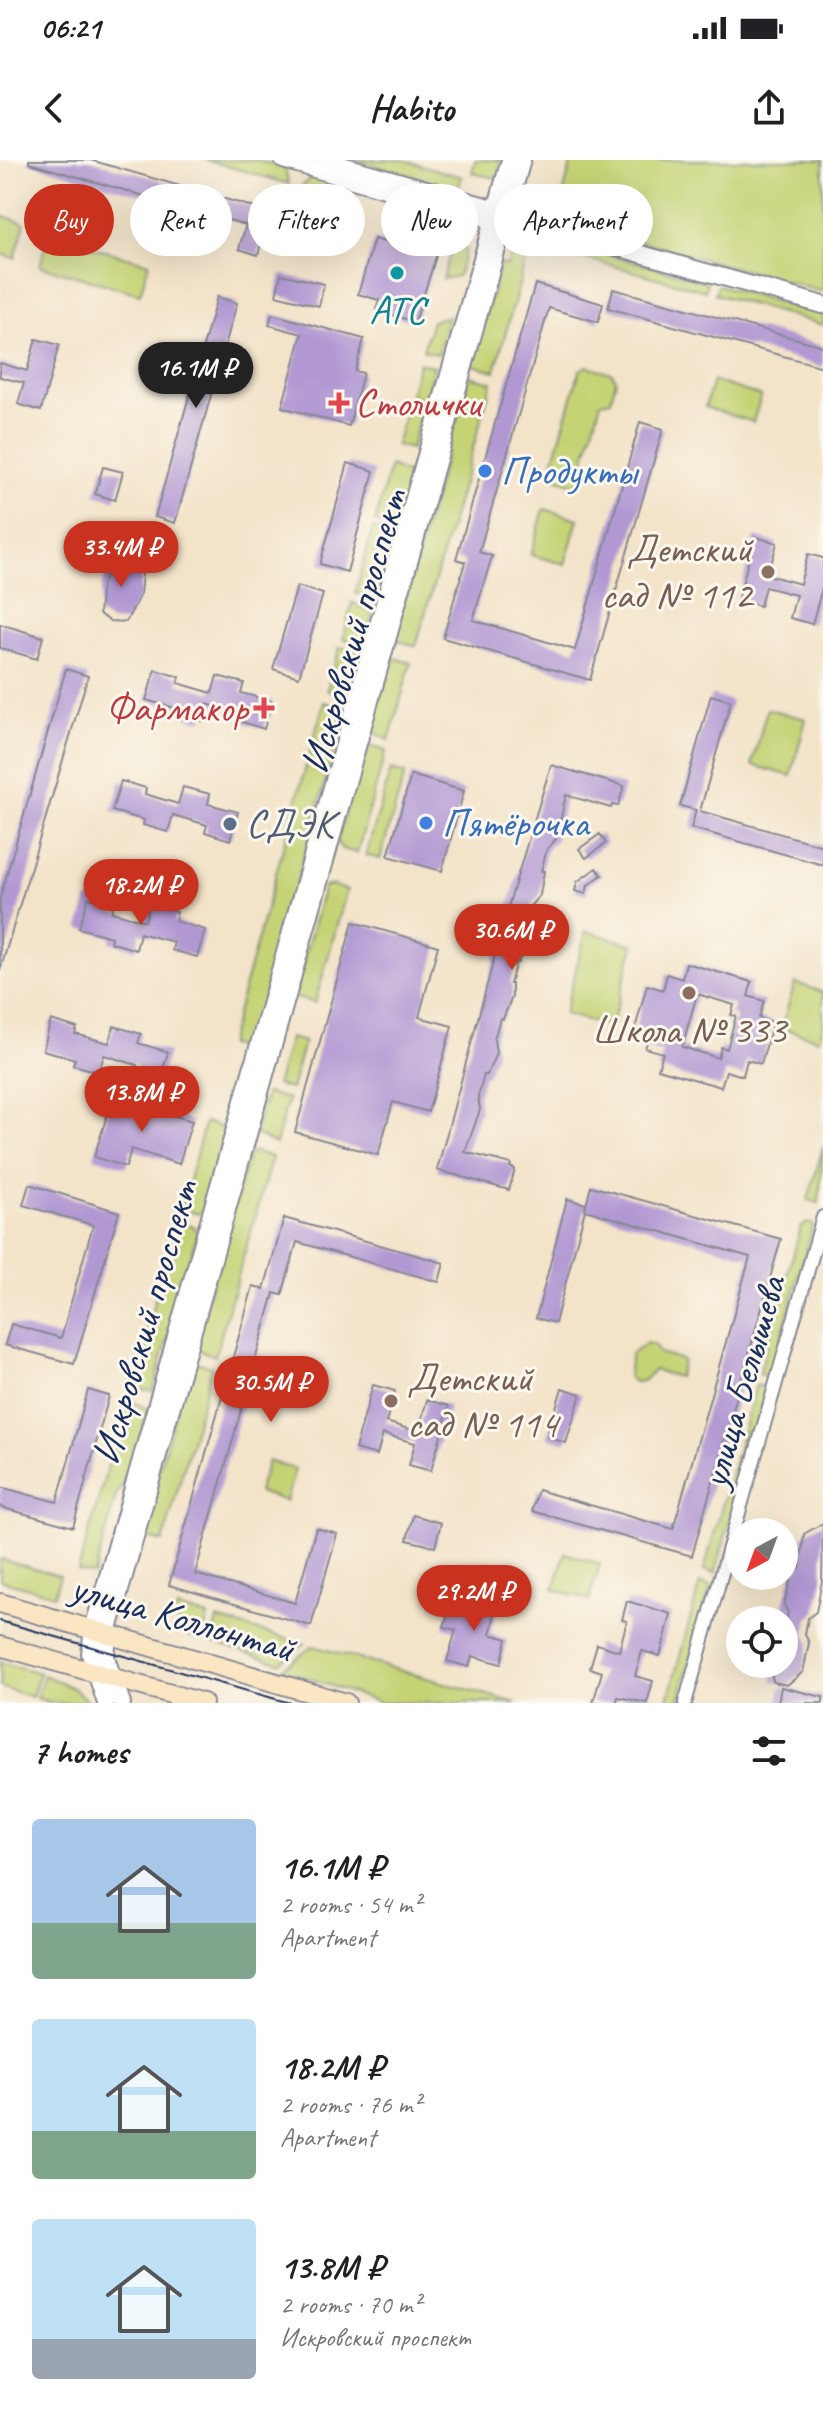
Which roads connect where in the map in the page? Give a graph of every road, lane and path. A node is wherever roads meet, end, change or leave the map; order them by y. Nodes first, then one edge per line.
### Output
1 (283, 160) edge
2 (324, 160) edge
3 (510, 160) edge
4 (522, 160) edge
5 (505, 184) edge
6 (512, 184) edge
7 (494, 214) edge
8 (494, 214) edge
9 (494, 229) edge
10 (646, 256) edge
11 (823, 305) edge
12 (823, 1217) edge
13 (0, 1603) edge
14 (101, 1631) junction
15 (0, 1646) edge
16 (102, 1675) junction
17 (106, 1703) edge
18 (122, 1703) edge
19 (203, 1703) edge
20 (346, 1703) edge
21 (685, 1703) edge

1 - 7 street
2 - 8 street
3 - 5 street, Искровский проспект
4 - 6 street, Искровский проспект
9 - 14 street, Искровский проспект
10 - 11 street
12 - 21 street, улица Белышева
13 - 14 main road, улица Коллонтай
14 - 16 street, Искровский проспект
14 - 20 main road, улица Коллонтай
15 - 16 main road, улица Коллонтай
16 - 17 street
16 - 18 street
16 - 19 main road, улица Коллонтай

